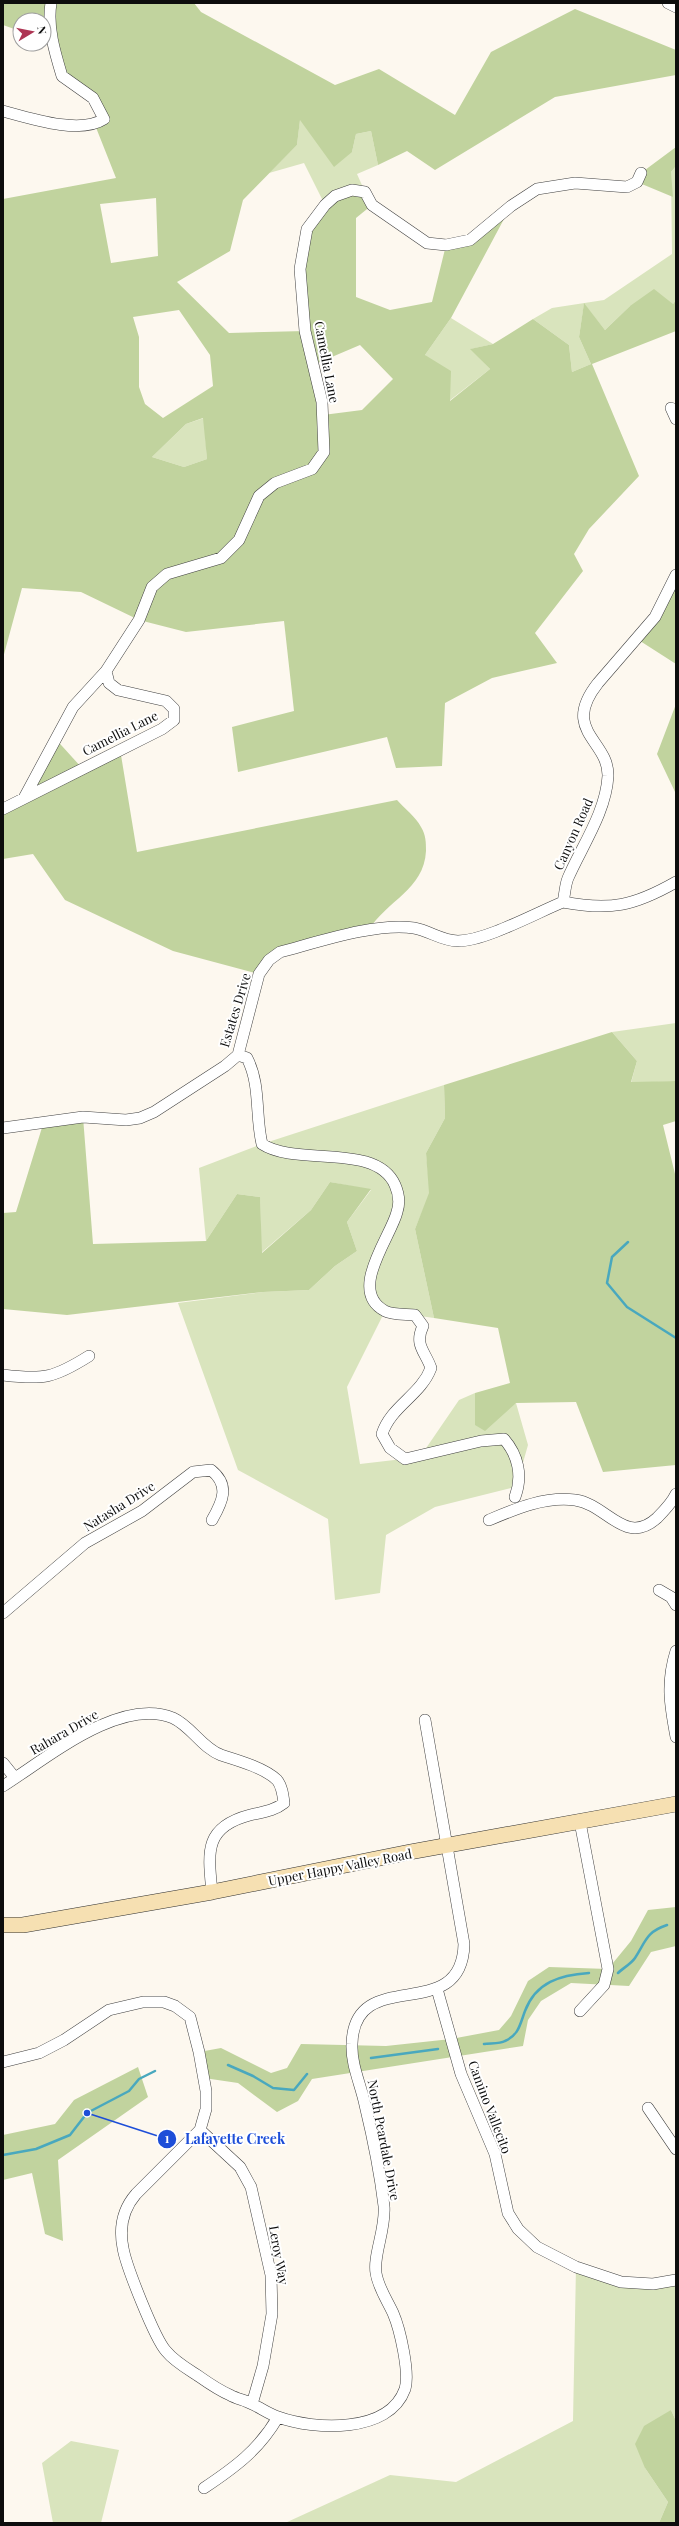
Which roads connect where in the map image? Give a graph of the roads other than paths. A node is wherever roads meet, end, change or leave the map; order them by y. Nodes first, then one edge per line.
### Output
1 (51, 3) edge
2 (668, 3) edge
3 (676, 7) edge
4 (3, 111) edge
5 (641, 172) dead end
6 (671, 408) dead end
7 (676, 419) edge
8 (676, 575) edge
9 (106, 671) junction
10 (24, 798) junction
11 (3, 810) edge
12 (676, 882) edge
13 (563, 902) junction
14 (238, 1055) junction
15 (3, 1128) edge
16 (89, 1356) dead end
17 (3, 1375) edge
18 (676, 1494) edge
19 (515, 1497) dead end
20 (212, 1520) dead end
21 (489, 1520) dead end
22 (659, 1590) dead end
23 (676, 1605) edge
24 (3, 1613) edge
25 (676, 1651) edge
26 (425, 1720) dead end
27 (676, 1737) edge
28 (3, 1763) edge
29 (16, 1778) junction
30 (3, 1786) edge
31 (676, 1804) edge
32 (580, 1822) junction
33 (447, 1847) junction
34 (212, 1892) junction
35 (3, 1925) edge
36 (436, 1989) junction
37 (580, 2011) dead end
38 (3, 2062) edge
39 (648, 2108) dead end
40 (200, 2130) junction
41 (676, 2149) edge
42 (676, 2280) edge
43 (252, 2404) junction
44 (278, 2417) junction
45 (204, 2488) dead end

1 - 4 street
2 - 3 street
5 - 9 street, Camellia Lane
6 - 7 street
8 - 13 street, Canyon Road
9 - 10 street
9 - 10 street, Camellia Lane
10 - 11 street, Camellia Lane
12 - 13 street
13 - 14 street, Estates Drive
14 - 15 street, Estates Drive
14 - 19 street
16 - 17 street
18 - 21 street
20 - 24 street, Natasha Drive
22 - 23 street
25 - 27 street
26 - 33 street, North Peardale Drive
28 - 29 street
29 - 30 street, Rahara Drive
29 - 34 street, Rahara Drive
31 - 32 street, Upper Happy Valley Road
32 - 33 street, Upper Happy Valley Road
32 - 37 street
33 - 34 street, Upper Happy Valley Road
33 - 36 street, North Peardale Drive
34 - 35 street, Upper Happy Valley Road
36 - 42 street, Camino Vallecito
36 - 44 street, North Peardale Drive
38 - 40 street
39 - 41 street
40 - 43 street, Leroy Way
40 - 43 street, North Peardale Drive
43 - 44 street, North Peardale Drive
44 - 45 street

